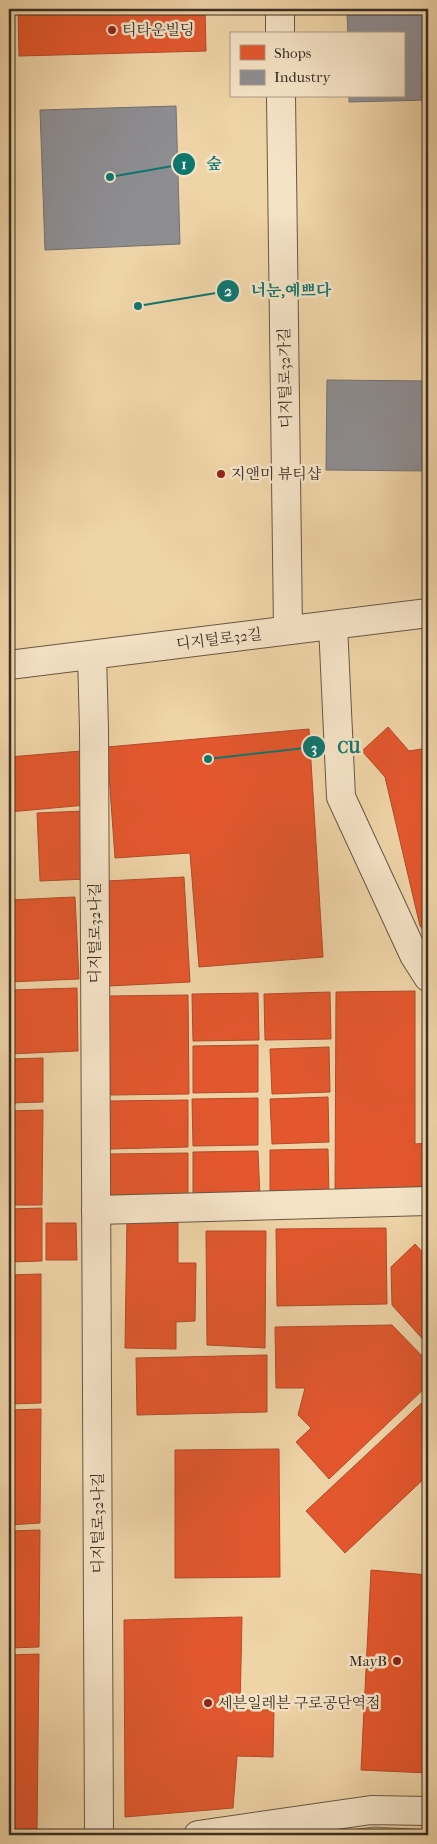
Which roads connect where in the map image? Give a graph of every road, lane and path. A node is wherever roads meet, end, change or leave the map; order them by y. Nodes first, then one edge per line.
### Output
1 (280, 9) edge
2 (280, 32) edge
3 (281, 98) edge
4 (428, 613) edge
5 (333, 625) junction
6 (288, 630) junction
7 (92, 655) junction
8 (9, 665) edge
9 (428, 977) edge
10 (428, 1202) edge
11 (96, 1210) junction
12 (428, 1811) edge
13 (99, 1835) edge
14 (198, 1835) edge

1 - 2 street
3 - 6 street, 디지털로32가길
4 - 5 street, 디지털로32길
5 - 6 street, 디지털로32길
5 - 9 street
6 - 7 street, 디지털로32길
7 - 8 street, 디지털로32길
7 - 11 street, 디지털로32나길
10 - 11 street
11 - 13 street, 디지털로32나길
12 - 14 street

